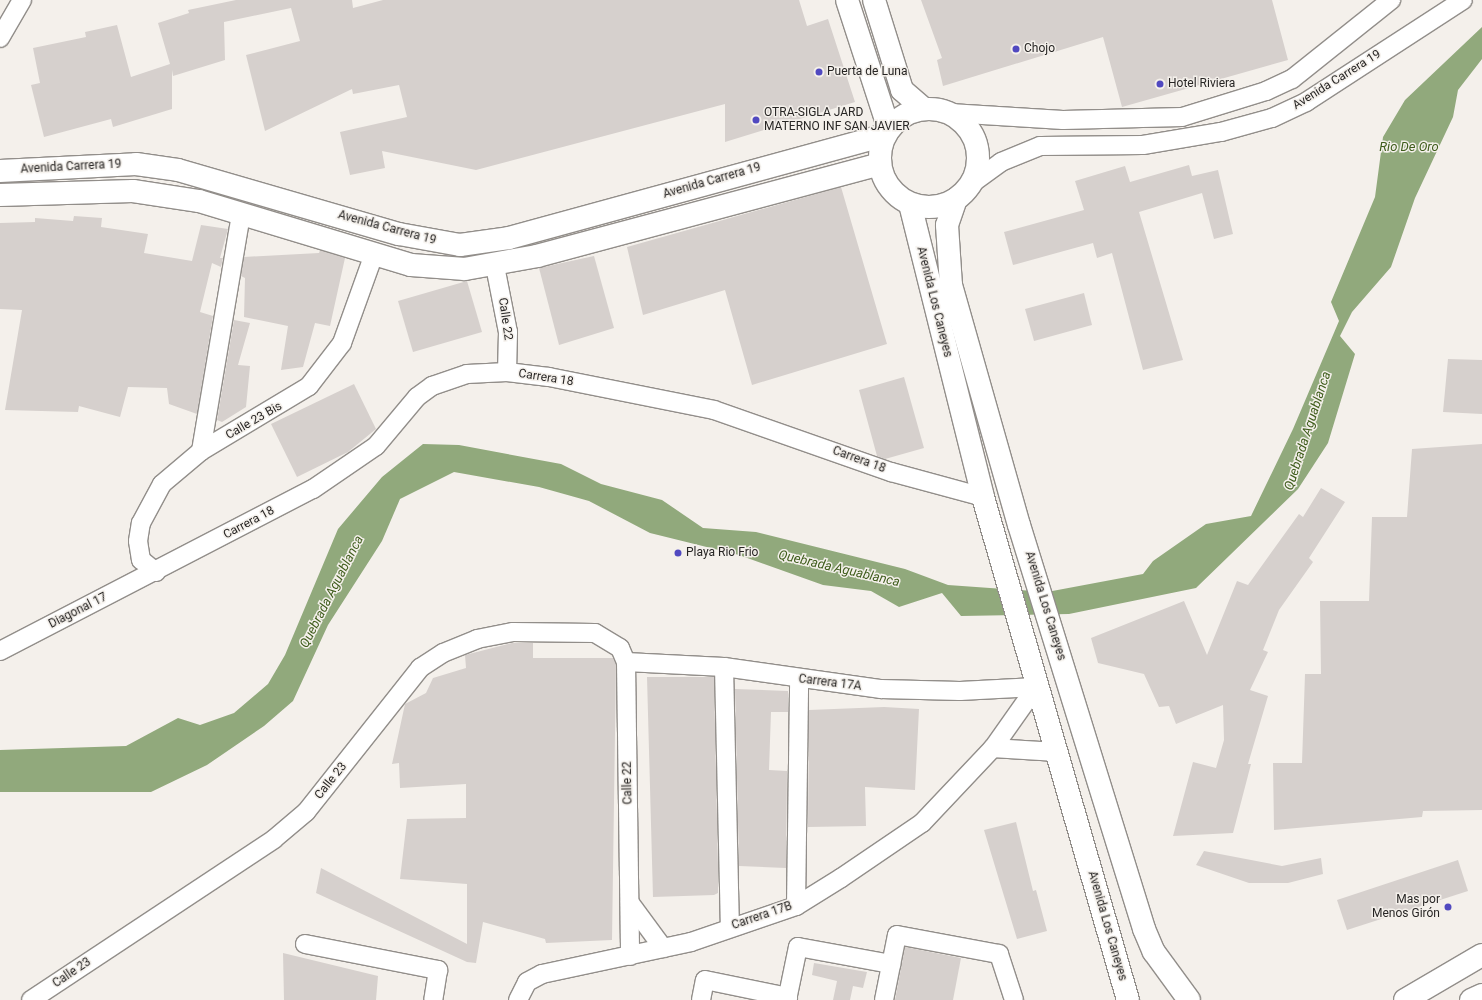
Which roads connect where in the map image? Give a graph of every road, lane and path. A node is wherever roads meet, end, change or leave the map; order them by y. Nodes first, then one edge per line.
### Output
1 (22, 0) edge
2 (848, 0) edge
3 (874, 0) edge
4 (1391, 0) edge
5 (1463, 0) edge
6 (0, 38) edge
7 (923, 108) junction
8 (950, 113) junction
9 (887, 132) junction
10 (880, 164) junction
11 (0, 171) edge
12 (964, 191) junction
13 (0, 195) edge
14 (910, 204) junction
15 (242, 214) junction
16 (374, 254) junction
17 (496, 266) junction
18 (507, 372) junction
19 (201, 451) junction
20 (983, 497) junction
21 (156, 572) junction
22 (0, 652) edge
23 (626, 662) junction
24 (724, 667) junction
25 (799, 679) junction
26 (1036, 687) junction
27 (992, 748) junction
28 (1056, 752) junction
29 (630, 903) junction
30 (796, 906) junction
31 (730, 927) junction
32 (305, 944) dead end
33 (663, 948) junction
34 (1154, 952) junction
35 (1482, 955) edge
36 (630, 956) junction
37 (891, 964) junction
38 (1482, 995) edge
39 (788, 998) edge
40 (1128, 998) edge
41 (31, 1000) edge
42 (433, 1000) edge
43 (518, 1000) edge
44 (701, 1000) edge
45 (884, 1000) edge
46 (1014, 1000) edge
47 (1173, 1000) edge
48 (1189, 1000) edge
49 (1405, 1000) edge
50 (1471, 1000) edge

1 - 6 street
2 - 9 main road
3 - 7 main road
4 - 8 street, Avenida Carrera 19
5 - 12 street, Avenida Carrera 19
7 - 8 main road
7 - 9 main road
8 - 12 main road
9 - 10 main road
9 - 11 main road, Avenida Carrera 19
10 - 14 main road
10 - 17 main road, Avenida Carrera 19
12 - 14 main road
12 - 34 main road, Avenida Los Caneyes
13 - 15 main road, Avenida Carrera 19
14 - 20 main road, Avenida Los Caneyes
15 - 16 main road, Avenida Carrera 19
15 - 19 street
16 - 17 main road, Avenida Carrera 19
16 - 19 street, Calle 23 Bis
17 - 18 street, Calle 22
18 - 20 street, Carrera 18
18 - 21 street, Carrera 18
19 - 21 street, Calle 23 Bis
20 - 26 main road, Avenida Los Caneyes
21 - 22 street, Diagonal 17
23 - 24 street, Carrera 17A
23 - 29 street, Calle 22
23 - 41 street, Calle 23
24 - 25 street, Carrera 17A
24 - 31 street
25 - 26 street, Carrera 17A
25 - 30 street
26 - 27 street, Carrera 17B
26 - 28 main road, Avenida Los Caneyes
27 - 28 street
27 - 30 street, Carrera 17B
28 - 40 main road, Avenida Los Caneyes
29 - 33 street
29 - 36 street, Calle 22
30 - 31 street, Carrera 17B
31 - 33 street, Carrera 17B
32 - 42 street
33 - 36 street, Carrera 17B
34 - 47 main road
34 - 48 main road, Avenida Los Caneyes
35 - 49 main road
36 - 43 street, Carrera 17B
37 - 39 street
37 - 45 street
37 - 46 street
38 - 50 main road
39 - 44 street

